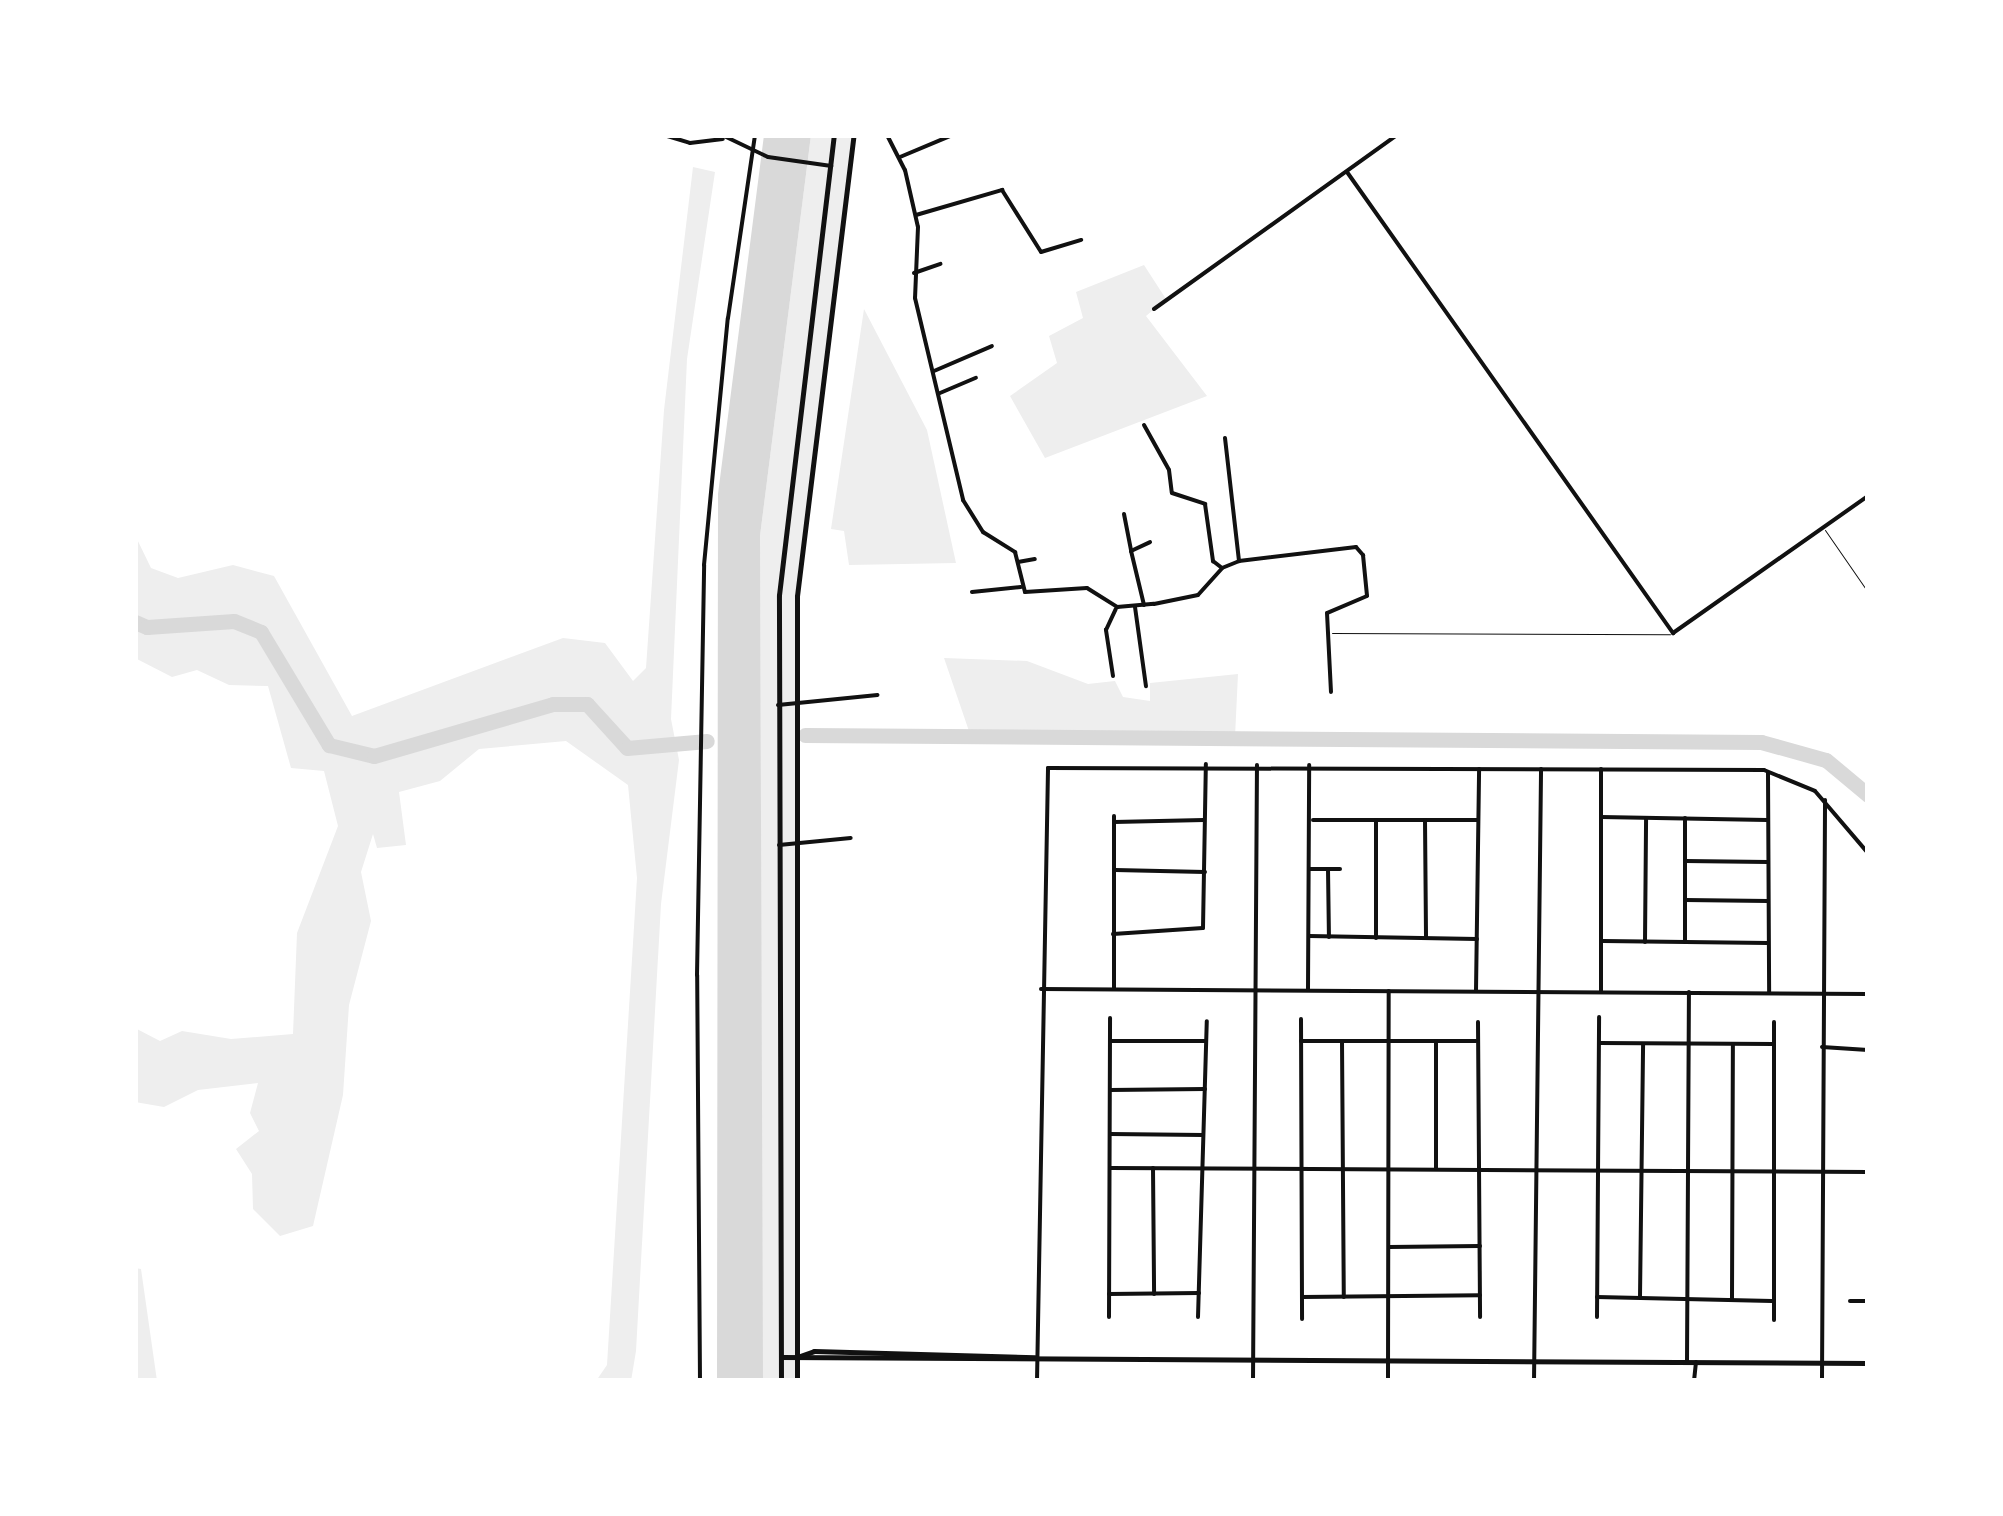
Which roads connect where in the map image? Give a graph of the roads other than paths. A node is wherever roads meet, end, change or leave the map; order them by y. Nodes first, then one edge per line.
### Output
1 (664, 135) edge
2 (755, 135) edge
3 (834, 135) edge
4 (854, 135) edge
5 (887, 135) edge
6 (1397, 135) edge
7 (950, 136) edge
8 (724, 137) edge
9 (754, 152) junction
10 (900, 156) junction
11 (831, 166) junction
12 (1346, 172) junction
13 (916, 214) junction
14 (1081, 240) dead end
15 (940, 264) dead end
16 (914, 274) junction
17 (1154, 309) dead end
18 (992, 346) dead end
19 (934, 370) junction
20 (976, 378) dead end
21 (804, 383) junction
22 (820, 384) junction
23 (940, 392) junction
24 (1144, 425) dead end
25 (1225, 438) dead end
26 (1868, 496) edge
27 (1124, 514) dead end
28 (1823, 527) junction
29 (1150, 542) dead end
30 (1132, 551) junction
31 (1035, 559) dead end
32 (1240, 561) junction
33 (1018, 562) junction
34 (1222, 568) junction
35 (1021, 587) junction
36 (972, 592) dead end
37 (1868, 592) edge
38 (1144, 605) junction
39 (1117, 607) junction
40 (1134, 607) junction
41 (1330, 634) junction
42 (1673, 634) junction
43 (1113, 676) dead end
44 (1146, 686) dead end
45 (1330, 692) dead end
46 (877, 694) dead end
47 (794, 704) junction
48 (778, 705) junction
49 (1206, 764) junction
50 (1309, 764) junction
51 (1257, 765) junction
52 (1479, 768) junction
53 (1541, 769) junction
54 (1601, 769) junction
55 (1768, 771) junction
56 (1825, 800) junction
57 (1601, 818) junction
58 (1646, 818) junction
59 (1684, 818) junction
60 (1204, 820) junction
61 (1311, 820) junction
62 (1376, 820) junction
63 (1426, 820) junction
64 (1478, 820) junction
65 (1766, 820) junction
66 (852, 838) dead end
67 (796, 844) junction
68 (779, 845) junction
69 (1868, 853) edge
70 (1685, 861) junction
71 (1768, 862) junction
72 (1310, 869) junction
73 (1328, 869) junction
74 (1340, 869) dead end
75 (1115, 870) junction
76 (1205, 872) junction
77 (1685, 900) junction
78 (1768, 901) junction
79 (1114, 934) junction
80 (1310, 936) junction
81 (1328, 937) junction
82 (1376, 938) junction
83 (1426, 938) junction
84 (1477, 938) junction
85 (1601, 941) junction
86 (1645, 942) junction
87 (1685, 942) junction
88 (1768, 943) junction
89 (1114, 988) junction
90 (1040, 989) junction
91 (1254, 990) junction
92 (1308, 990) junction
93 (1389, 990) junction
94 (1476, 992) junction
95 (1600, 992) junction
96 (1689, 992) junction
97 (1768, 993) junction
98 (1538, 994) junction
99 (1822, 994) junction
100 (1868, 994) edge
101 (1599, 1016) dead end
102 (1110, 1018) dead end
103 (1301, 1019) dead end
104 (1206, 1021) dead end
105 (1478, 1022) dead end
106 (1774, 1022) dead end
107 (1110, 1041) junction
108 (1206, 1041) junction
109 (1301, 1041) junction
110 (1342, 1041) junction
111 (1389, 1041) junction
112 (1436, 1041) junction
113 (1478, 1042) junction
114 (1600, 1044) junction
115 (1642, 1044) junction
116 (1688, 1044) junction
117 (1733, 1044) junction
118 (1774, 1044) junction
119 (1822, 1048) junction
120 (1868, 1050) edge
121 (1204, 1089) junction
122 (1110, 1090) junction
123 (1110, 1134) junction
124 (1203, 1135) junction
125 (1110, 1168) junction
126 (1153, 1168) junction
127 (1202, 1168) junction
128 (1254, 1168) junction
129 (1302, 1168) junction
130 (1343, 1169) junction
131 (1389, 1169) junction
132 (1436, 1169) junction
133 (1479, 1170) junction
134 (1537, 1170) junction
135 (1598, 1170) junction
136 (1641, 1170) junction
137 (1688, 1170) junction
138 (1733, 1171) junction
139 (1774, 1171) junction
140 (1820, 1171) junction
141 (1868, 1172) edge
142 (1480, 1246) junction
143 (1388, 1247) junction
144 (1198, 1293) junction
145 (1109, 1294) junction
146 (1154, 1294) junction
147 (1480, 1295) junction
148 (1388, 1296) junction
149 (1302, 1297) junction
150 (1344, 1297) junction
151 (1597, 1297) junction
152 (1640, 1297) junction
153 (1687, 1299) junction
154 (1732, 1300) junction
155 (1850, 1300) dead end
156 (1773, 1301) junction
157 (1868, 1301) edge
158 (1109, 1317) dead end
159 (1198, 1317) dead end
160 (1480, 1317) dead end
161 (1597, 1317) dead end
162 (1302, 1318) dead end
163 (1774, 1320) dead end
164 (781, 1356) junction
165 (798, 1356) junction
166 (1038, 1358) junction
167 (1254, 1359) junction
168 (1388, 1360) junction
169 (1534, 1361) junction
170 (1687, 1362) junction
171 (1696, 1362) junction
172 (1822, 1363) junction
173 (1868, 1363) edge
174 (700, 1381) edge
175 (781, 1381) edge
176 (797, 1381) edge
177 (1038, 1381) edge
178 (1254, 1381) edge
179 (1388, 1381) edge
180 (1534, 1381) edge
181 (1694, 1381) edge
182 (1822, 1381) edge

1 - 8 street
2 - 9 street
3 - 11 main road
4 - 22 main road
5 - 10 street
6 - 12 street
7 - 10 street
8 - 9 street
9 - 11 street
9 - 174 street
10 - 13 street
11 - 21 main road
12 - 17 street
12 - 42 street
13 - 14 street
13 - 16 street
15 - 16 street
16 - 19 street
18 - 19 street
19 - 23 street
20 - 23 street
21 - 22 main road
21 - 48 main road
22 - 47 main road
23 - 33 street
24 - 34 street
25 - 32 street
26 - 28 street
27 - 30 street
28 - 37 lane
28 - 42 street
29 - 30 street
30 - 38 street
31 - 33 street
32 - 34 street
32 - 41 street
33 - 35 street
34 - 38 street
35 - 36 street
35 - 39 street
38 - 40 street
39 - 40 street
39 - 43 street
40 - 44 street
41 - 42 lane
41 - 45 street
46 - 47 street
47 - 48 street
47 - 67 main road
48 - 68 main road
49 - 51 street
49 - 60 street
49 - 90 street
50 - 51 street
50 - 52 street
50 - 61 street
51 - 91 street
52 - 53 street
52 - 64 street
53 - 54 street
53 - 98 street
54 - 55 street
54 - 57 street
55 - 56 street
55 - 65 street
56 - 69 street
56 - 99 street
57 - 58 street
57 - 85 street
58 - 59 street
58 - 86 street
59 - 65 street
59 - 70 street
60 - 75 street
60 - 76 street
61 - 62 street
61 - 72 street
62 - 63 street
62 - 82 street
63 - 64 street
63 - 83 street
64 - 84 street
65 - 71 street
66 - 67 street
67 - 68 street
67 - 165 main road
68 - 164 main road
70 - 71 street
70 - 77 street
71 - 78 street
72 - 73 street
72 - 80 street
73 - 74 street
73 - 81 street
75 - 76 street
75 - 79 street
76 - 79 street
77 - 78 street
77 - 87 street
78 - 88 street
79 - 89 street
80 - 81 street
80 - 92 street
81 - 82 street
82 - 83 street
83 - 84 street
84 - 94 street
85 - 86 street
85 - 95 street
86 - 87 street
87 - 88 street
88 - 97 street
89 - 90 street
89 - 91 street
90 - 166 street
91 - 92 street
91 - 128 street
92 - 93 street
93 - 94 street
93 - 111 street
94 - 98 street
95 - 96 street
95 - 98 street
96 - 97 street
96 - 116 street
97 - 99 street
98 - 134 street
99 - 100 street
99 - 119 street
101 - 114 street
102 - 107 street
103 - 109 street
104 - 108 street
105 - 113 street
106 - 118 street
107 - 108 street
107 - 122 street
108 - 121 street
109 - 110 street
109 - 129 street
110 - 111 street
110 - 130 street
111 - 112 street
111 - 131 street
112 - 113 street
112 - 132 street
113 - 133 street
114 - 115 street
114 - 135 street
115 - 116 street
115 - 136 street
116 - 117 street
116 - 137 street
117 - 118 street
117 - 138 street
118 - 139 street
119 - 120 street
119 - 140 street
121 - 122 street
121 - 124 street
122 - 123 street
123 - 124 street
123 - 125 street
124 - 127 street
125 - 126 street
125 - 145 street
126 - 127 street
126 - 146 street
127 - 128 street
127 - 144 street
128 - 129 street
128 - 167 street
129 - 130 street
129 - 149 street
130 - 131 street
130 - 150 street
131 - 132 street
131 - 143 street
132 - 133 street
133 - 134 street
133 - 142 street
134 - 135 street
134 - 169 street
135 - 136 street
135 - 151 street
136 - 137 street
136 - 152 street
137 - 138 street
137 - 153 street
138 - 139 street
138 - 154 street
139 - 140 street
139 - 156 street
140 - 141 street
140 - 172 street
142 - 143 street
142 - 147 street
143 - 148 street
144 - 146 street
144 - 159 street
145 - 146 street
145 - 158 street
147 - 148 street
147 - 160 street
148 - 150 street
148 - 168 street
149 - 150 street
149 - 162 street
151 - 152 street
151 - 161 street
152 - 153 street
153 - 154 street
153 - 170 street
154 - 156 street
155 - 157 street
156 - 163 street
164 - 165 main road
164 - 175 main road
165 - 166 main road
165 - 176 main road
166 - 167 main road
166 - 177 street
167 - 168 main road
167 - 178 street
168 - 169 main road
168 - 179 street
169 - 170 main road
169 - 180 street
170 - 171 main road
171 - 172 main road
171 - 181 street
172 - 173 main road
172 - 182 street

